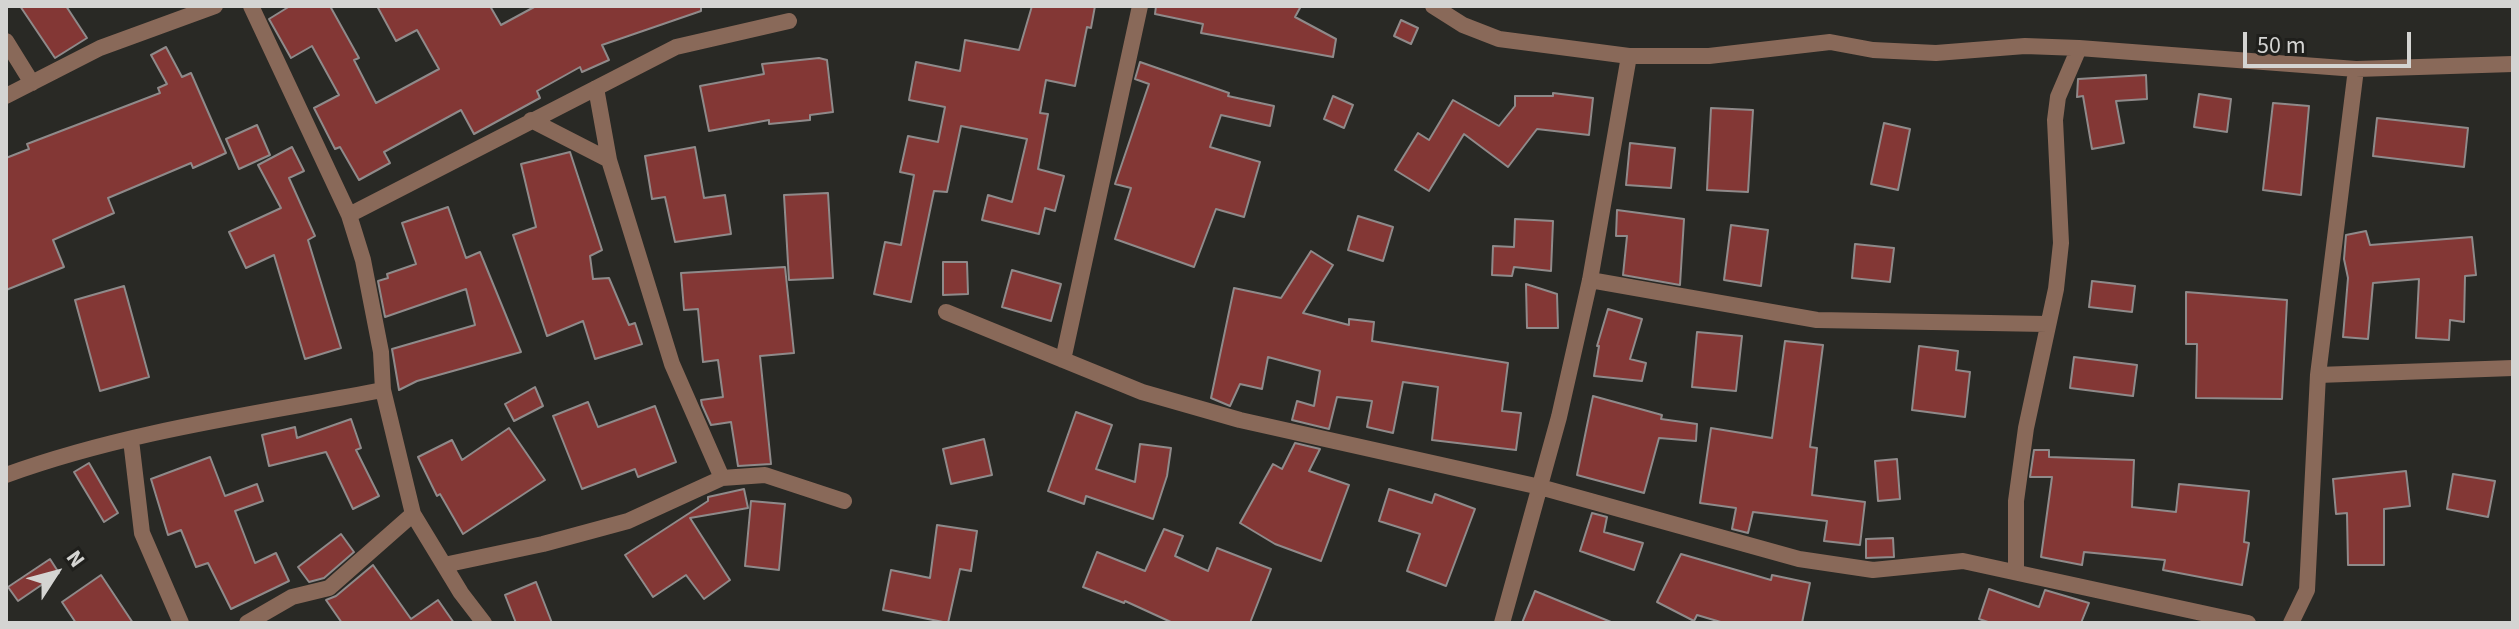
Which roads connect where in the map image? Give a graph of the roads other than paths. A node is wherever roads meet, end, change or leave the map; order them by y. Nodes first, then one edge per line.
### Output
1 (215, 6) edge
2 (251, 6) edge
3 (1140, 6) edge
4 (1433, 6) edge
5 (789, 21) dead end
6 (6, 41) edge
7 (2079, 48) junction
8 (1629, 56) junction
9 (2513, 64) edge
10 (2356, 69) junction
11 (32, 83) junction
12 (596, 88) junction
13 (6, 96) edge
14 (531, 120) junction
15 (609, 160) junction
16 (349, 215) junction
17 (1590, 280) junction
18 (946, 312) dead end
19 (2047, 324) junction
20 (1063, 360) junction
21 (2513, 368) edge
22 (2318, 375) junction
23 (383, 390) junction
24 (131, 440) junction
25 (6, 475) edge
26 (722, 478) junction
27 (1540, 487) junction
28 (844, 501) dead end
29 (413, 514) junction
30 (444, 565) junction
31 (2016, 571) junction
32 (181, 623) edge
33 (247, 623) edge
34 (484, 623) edge
35 (1502, 623) edge
36 (2248, 623) edge
37 (2291, 623) edge

1 - 11 street
2 - 16 street
3 - 20 street
4 - 8 street
5 - 12 street
6 - 11 street
7 - 8 street
7 - 10 street
7 - 19 street
8 - 17 street
9 - 10 street
10 - 22 street
11 - 13 street
12 - 14 street
12 - 15 street
14 - 15 street
14 - 16 street
15 - 26 street
16 - 23 street
17 - 19 street
17 - 27 street
18 - 20 street
19 - 31 street
20 - 27 street
21 - 22 street
22 - 37 street
23 - 24 street
23 - 29 street
24 - 25 street
24 - 32 street
26 - 28 street
26 - 30 street
27 - 31 street
27 - 35 street
29 - 30 street
29 - 33 street
30 - 34 street
31 - 36 street

